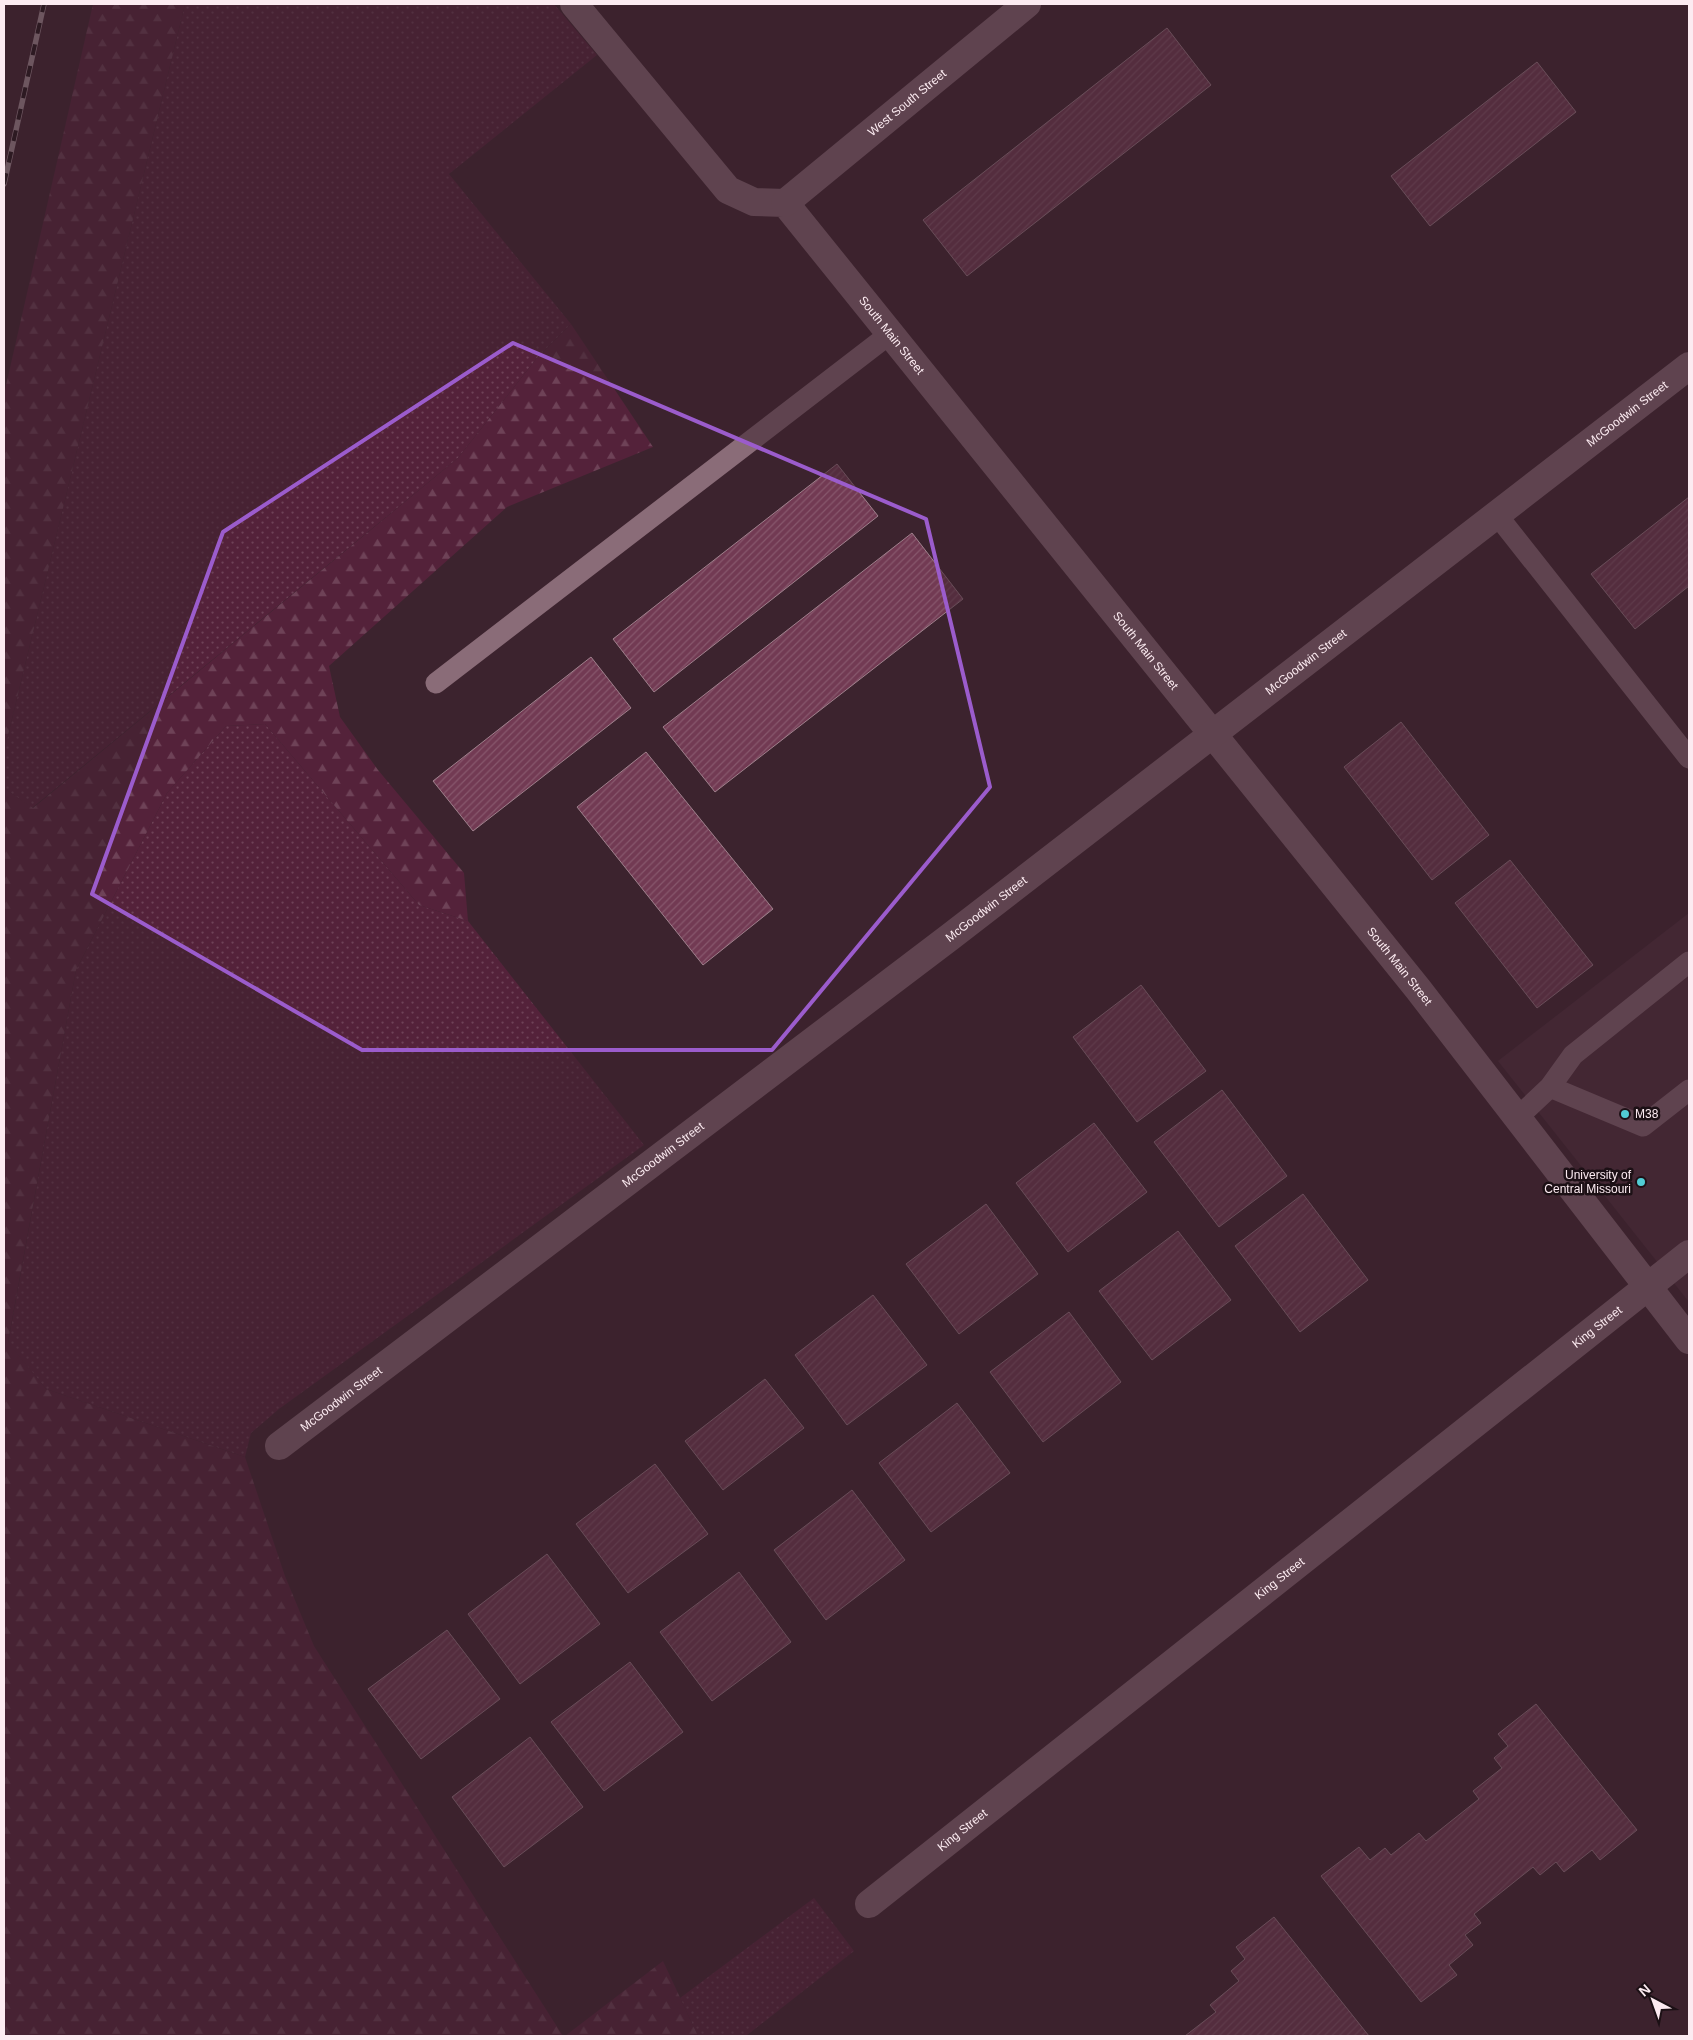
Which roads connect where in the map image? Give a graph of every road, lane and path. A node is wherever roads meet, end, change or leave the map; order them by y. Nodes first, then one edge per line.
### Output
1 (574, 4) edge
2 (1027, 4) edge
3 (785, 203) junction
4 (891, 334) junction
5 (1689, 366) edge
6 (1497, 514) junction
7 (436, 683) dead end
8 (1214, 734) junction
9 (1689, 758) edge
10 (1689, 962) edge
11 (1550, 1086) junction
12 (1689, 1090) edge
13 (1517, 1118) junction
14 (1689, 1254) edge
15 (1648, 1287) junction
16 (1689, 1340) edge
17 (279, 1446) dead end
18 (869, 1904) dead end

1 - 3 street
2 - 3 street, West South Street
3 - 4 street, South Main Street
4 - 7 lane
4 - 8 street, South Main Street
5 - 6 street, McGoodwin Street
6 - 8 street, McGoodwin Street
6 - 9 lane
8 - 13 street, South Main Street
8 - 17 street, McGoodwin Street
10 - 11 lane
11 - 12 lane
11 - 13 lane
13 - 15 street, South Main Street
14 - 15 street, King Street
15 - 16 street, South Main Street
15 - 18 street, King Street

